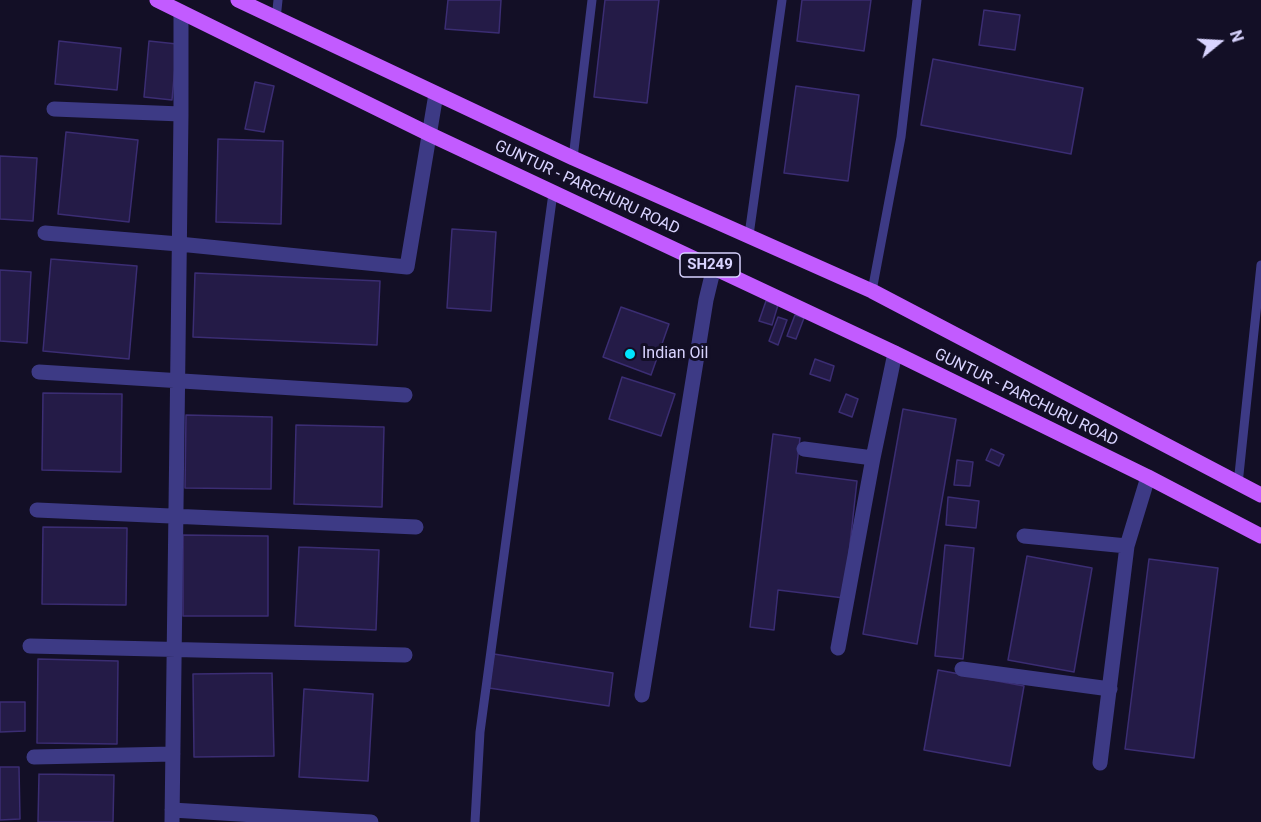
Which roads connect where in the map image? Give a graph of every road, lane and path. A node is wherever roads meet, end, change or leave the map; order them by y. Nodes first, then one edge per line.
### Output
1 (157, 0) edge
2 (238, 0) edge
3 (278, 0) edge
4 (592, 0) edge
5 (782, 0) edge
6 (917, 0) edge
7 (181, 12) junction
8 (276, 19) junction
9 (436, 94) junction
10 (54, 109) dead end
11 (181, 114) junction
12 (429, 134) junction
13 (573, 158) junction
14 (553, 193) junction
15 (45, 233) dead end
16 (749, 235) junction
17 (179, 243) junction
18 (1261, 265) edge
19 (714, 267) junction
20 (872, 291) junction
21 (895, 353) junction
22 (39, 372) dead end
23 (177, 381) junction
24 (405, 395) dead end
25 (804, 449) dead end
26 (873, 458) junction
27 (1148, 477) junction
28 (1238, 484) junction
29 (1261, 495) edge
30 (38, 510) dead end
31 (176, 516) junction
32 (416, 527) dead end
33 (1024, 536) dead end
34 (1261, 536) edge
35 (1127, 546) junction
36 (30, 646) dead end
37 (838, 648) dead end
38 (174, 649) junction
39 (405, 655) dead end
40 (962, 669) dead end
41 (1110, 689) junction
42 (642, 695) dead end
43 (172, 754) junction
44 (34, 758) dead end
45 (1100, 763) dead end
46 (172, 816) edge
47 (371, 822) edge
48 (475, 822) edge

1 - 7 main road, GUNTUR - PARCHURU ROAD / SH249
2 - 8 main road, GUNTUR - PARCHURU ROAD
3 - 8 lane
4 - 13 lane
5 - 16 lane
6 - 20 lane
7 - 11 street
7 - 12 main road, GUNTUR - PARCHURU ROAD / SH249
8 - 9 main road, GUNTUR - PARCHURU ROAD
9 - 12 street
9 - 13 main road, GUNTUR - PARCHURU ROAD
10 - 11 street
11 - 17 street
12 - 14 main road, GUNTUR - PARCHURU ROAD / SH249
12 - 17 street
13 - 16 main road, GUNTUR - PARCHURU ROAD
14 - 19 main road, GUNTUR - PARCHURU ROAD / SH249
14 - 48 lane
15 - 17 street
16 - 20 main road, GUNTUR - PARCHURU ROAD
17 - 23 street
18 - 28 lane
19 - 21 main road, GUNTUR - PARCHURU ROAD / SH249
19 - 42 street
20 - 28 main road, GUNTUR - PARCHURU ROAD
21 - 26 street
21 - 27 main road, GUNTUR - PARCHURU ROAD / SH249
22 - 23 street
23 - 24 street
23 - 31 street
25 - 26 street
26 - 37 street
27 - 34 main road, GUNTUR - PARCHURU ROAD / SH249
27 - 35 street
28 - 29 main road, GUNTUR - PARCHURU ROAD
30 - 31 street
31 - 32 street
31 - 38 street
33 - 35 street
35 - 41 street
36 - 38 street
38 - 39 street
38 - 43 street
40 - 41 street
41 - 45 street
43 - 44 street
43 - 46 street
46 - 47 street

